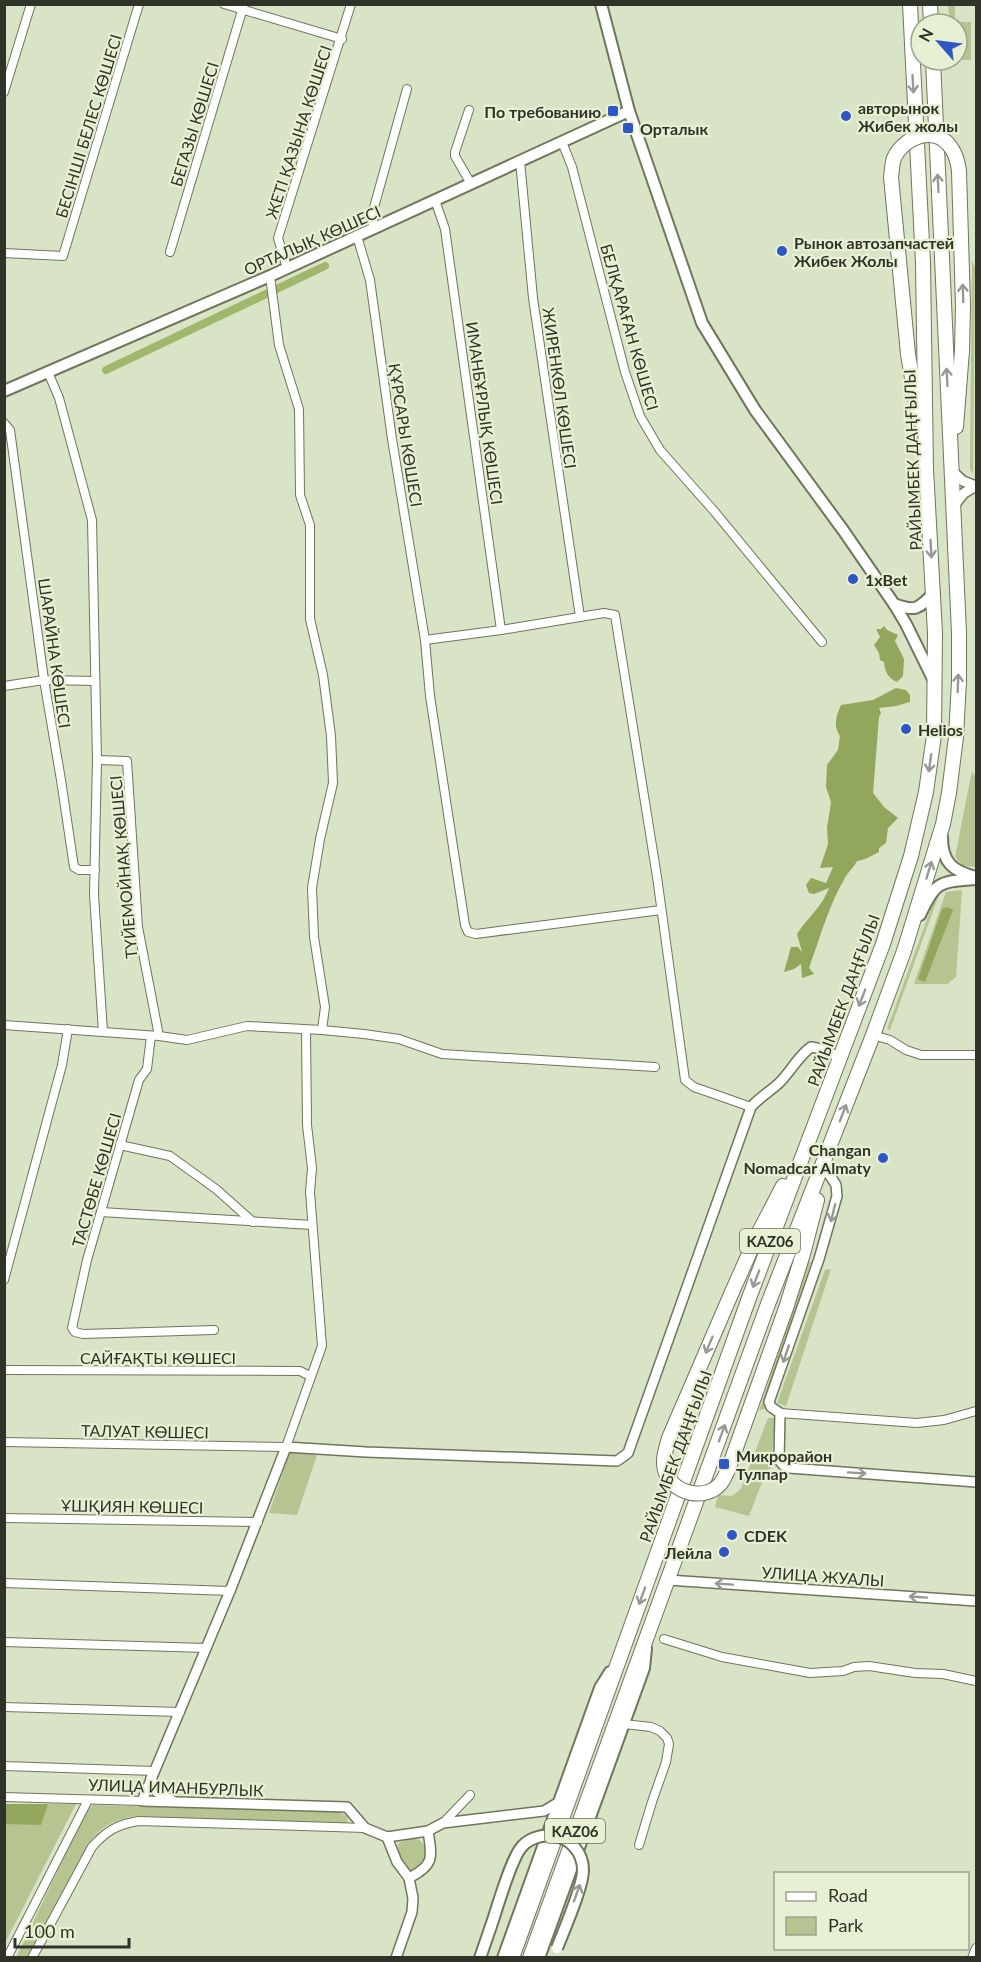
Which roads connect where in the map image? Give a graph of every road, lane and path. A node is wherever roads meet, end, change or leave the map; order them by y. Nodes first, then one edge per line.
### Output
1 (32, 4) edge
2 (139, 4) edge
3 (224, 4) edge
4 (351, 4) edge
5 (601, 4) edge
6 (910, 4) edge
7 (243, 7) edge
8 (342, 39) junction
9 (934, 72) edge
10 (407, 89) dead end
11 (4, 92) edge
12 (468, 110) dead end
13 (629, 111) junction
14 (562, 142) junction
15 (520, 161) junction
16 (471, 184) junction
17 (435, 200) junction
18 (373, 229) junction
19 (357, 236) junction
20 (170, 252) dead end
21 (4, 253) edge
22 (287, 268) junction
23 (270, 276) junction
24 (48, 372) junction
25 (4, 391) edge
26 (4, 423) edge
27 (926, 469) junction
28 (951, 470) junction
29 (976, 486) edge
30 (952, 507) junction
31 (934, 593) junction
32 (894, 604) junction
33 (580, 617) junction
34 (501, 630) junction
35 (425, 640) junction
36 (822, 642) dead end
37 (44, 680) junction
38 (95, 681) junction
39 (935, 684) junction
40 (4, 686) edge
41 (96, 760) junction
42 (943, 824) junction
43 (95, 870) junction
44 (976, 878) edge
45 (661, 910) junction
46 (904, 951) junction
47 (4, 1025) edge
48 (68, 1029) junction
49 (306, 1030) junction
50 (322, 1030) junction
51 (103, 1032) junction
52 (873, 1035) junction
53 (155, 1036) junction
54 (976, 1055) edge
55 (840, 1057) junction
56 (655, 1066) dead end
57 (751, 1107) junction
58 (811, 1134) junction
59 (832, 1142) junction
60 (120, 1145) junction
61 (825, 1168) junction
62 (101, 1212) junction
63 (254, 1222) junction
64 (312, 1226) junction
65 (803, 1254) junction
66 (819, 1259) junction
67 (4, 1280) edge
68 (214, 1330) dead end
69 (4, 1370) edge
70 (310, 1376) junction
71 (976, 1411) edge
72 (780, 1413) junction
73 (4, 1442) edge
74 (286, 1447) junction
75 (976, 1482) edge
76 (4, 1518) edge
77 (258, 1521) junction
78 (668, 1580) junction
79 (4, 1583) edge
80 (230, 1591) junction
81 (976, 1601) edge
82 (648, 1632) junction
83 (664, 1639) dead end
84 (4, 1642) edge
85 (206, 1648) junction
86 (621, 1654) junction
87 (976, 1681) edge
88 (4, 1707) edge
89 (180, 1712) junction
90 (624, 1724) junction
91 (4, 1766) edge
92 (153, 1775) junction
93 (470, 1795) dead end
94 (4, 1797) edge
95 (88, 1800) junction
96 (142, 1801) junction
97 (175, 1802) junction
98 (559, 1802) junction
99 (535, 1812) junction
100 (443, 1823) junction
101 (551, 1825) junction
102 (365, 1828) junction
103 (428, 1832) junction
104 (387, 1837) junction
105 (639, 1845) dead end
106 (409, 1878) junction
107 (976, 1948) edge
108 (556, 1953) edge
109 (7, 1958) edge
110 (32, 1958) edge
111 (396, 1958) edge
112 (480, 1958) edge
113 (503, 1958) edge
114 (512, 1958) edge
115 (530, 1958) edge
116 (539, 1958) edge
117 (972, 1958) edge

1 - 11 street
2 - 21 street, БЕСІНШІ БЕЛЕС КӨШЕСІ
3 - 7 street
4 - 8 street, ЖЕТІ ҚАЗЫНА КӨШЕСІ
5 - 13 main road
6 -> 27 highway, РАЙЫМБЕК ДАҢҒЫЛЫ / KАZ06
7 - 8 street
7 - 20 street, БЕГАЗЫ КӨШЕСІ
8 - 22 street, ЖЕТІ ҚАЗЫНА КӨШЕСІ
28 -> 9 highway, KАZ06
10 - 18 street
12 - 16 street
13 - 14 main road, ОРТАЛЫҚ КӨШЕСІ
13 - 32 main road
14 - 15 main road, ОРТАЛЫҚ КӨШЕСІ
14 - 36 street, БЕЛҚАРАҒАН КӨШЕСІ
15 - 16 main road, ОРТАЛЫҚ КӨШЕСІ
15 - 33 street, ЖИРЕНКӨЛ КӨШЕСІ
16 - 17 main road, ОРТАЛЫҚ КӨШЕСІ
17 - 18 main road, ОРТАЛЫҚ КӨШЕСІ
17 - 34 street, ИМАНБҰРЛЫҚ КӨШЕСІ
18 - 19 main road, ОРТАЛЫҚ КӨШЕСІ
19 - 22 main road, ОРТАЛЫҚ КӨШЕСІ
19 - 35 street, ҚҰРСАРЫ КӨШЕСІ
22 - 23 main road, ОРТАЛЫҚ КӨШЕСІ
23 - 24 main road, ОРТАЛЫҚ КӨШЕСІ
23 - 50 street
24 - 25 main road, ОРТАЛЫҚ КӨШЕСІ
24 - 38 street, ТҮЙЕМОЙНАҚ КӨШЕСІ
26 - 37 street, ШАРАЙНА КӨШЕСІ
28 -> 27 highway, bridge
27 -> 31 highway, РАЙЫМБЕК ДАҢҒЫЛЫ / KАZ06
28 - 29 street
28 - 30 highway, KАZ06
29 - 30 street
42 -> 30 highway, KАZ06
31 - 32 main road
31 - 39 highway, РАЙЫМБЕК ДАҢҒЫЛЫ / KАZ06
32 - 39 main road
33 - 34 street
33 - 45 street
34 - 35 street
35 - 45 street, ҚҰРСАРЫ КӨШЕСІ
37 - 38 street
37 - 40 street
37 - 43 street, ШАРАЙНА КӨШЕСІ
38 - 41 street, ТҮЙЕМОЙНАҚ КӨШЕСІ
39 -> 55 highway, РАЙЫМБЕК ДАҢҒЫЛЫ / KАZ06
41 - 43 street, ТҮЙЕМОЙНАҚ КӨШЕСІ
41 - 53 street, ТҮЙЕМОЙНАҚ КӨШЕСІ
42 - 44 main road
46 -> 42 highway, KАZ06
43 - 51 street, ТҮЙЕМОЙНАҚ КӨШЕСІ
44 - 46 main road
45 - 57 street
46 - 52 highway, KАZ06
47 - 48 street
48 - 51 street
48 - 67 street
49 - 50 street
49 - 53 street
49 - 64 street
50 - 56 street
51 - 53 street
52 - 54 street
59 -> 52 highway, KАZ06
53 - 60 street, ТАСТӨБЕ КӨШЕСІ
55 - 57 street
55 - 58 highway, РАЙЫМБЕК ДАҢҒЫЛЫ / KАZ06
57 - 74 street
58 -> 65 highway, bridge
58 -> 86 highway, РАЙЫМБЕК ДАҢҒЫЛЫ / KАZ06
59 - 61 highway
78 -> 59 highway, KАZ06
60 - 62 street, ТАСТӨБЕ КӨШЕСІ
60 - 63 street
61 - 65 highway
61 -> 66 street
62 - 63 street
62 - 68 street, ТАСТӨБЕ КӨШЕСІ
63 - 64 street
64 - 70 street
65 - 66 street
66 -> 72 street
69 - 70 street, САЙҒАҚТЫ КӨШЕСІ
70 - 74 street
71 - 72 street
72 -> 75 street
73 - 74 street, ТАЛУАТ КӨШЕСІ
74 - 77 street
76 - 77 street, ҰШҚИЯН КӨШЕСІ
77 - 80 street
81 -> 78 street, УЛИЦА ЖУАЛЫ
78 - 82 highway, KАZ06
79 - 80 street
80 - 85 street
82 - 90 main road
82 - 115 highway, KАZ06
83 - 87 street
84 - 85 street
85 - 89 street
86 - 98 main road
86 - 114 highway, РАЙЫМБЕК ДАҢҒЫЛЫ / KАZ06
88 - 89 street
89 - 92 street
90 - 105 street
90 - 116 main road
91 - 92 street
92 - 96 street
92 - 97 street
93 - 100 street
94 - 95 street, УЛИЦА ИМАНБУРЛЫК
95 - 96 street, УЛИЦА ИМАНБУРЛЫК
95 - 109 street
96 - 97 street, УЛИЦА ИМАНБУРЛЫК
97 - 102 street, УЛИЦА ИМАНБУРЛЫК
98 - 99 street
98 - 101 main road
99 - 100 street
99 - 101 street
100 - 103 street
101 - 113 main road
102 - 104 street
102 - 110 street
103 - 104 street
103 - 106 street
104 - 106 street
106 - 111 street
107 - 117 street
108 -> 112 main road, bridge

